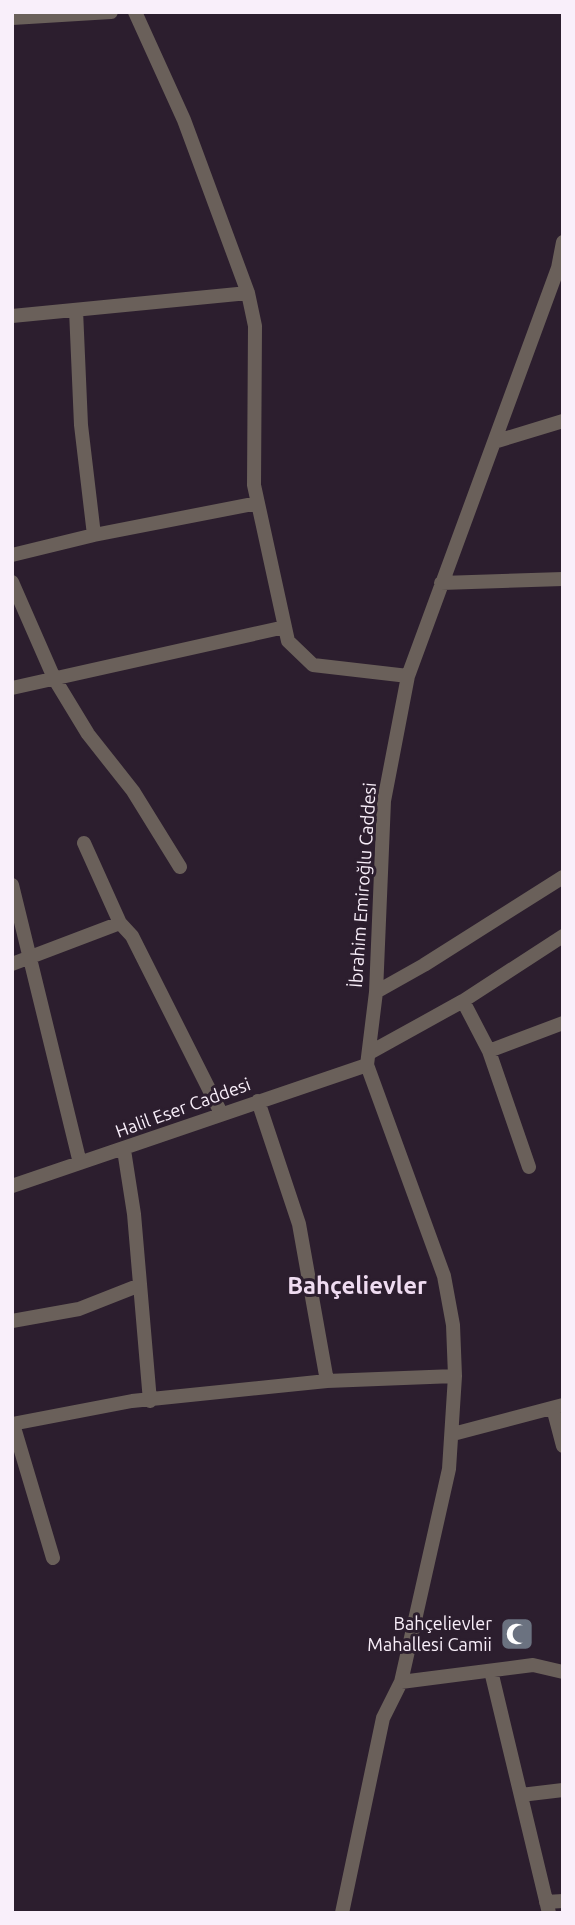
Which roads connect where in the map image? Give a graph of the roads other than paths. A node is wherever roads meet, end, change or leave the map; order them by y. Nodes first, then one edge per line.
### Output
1 (111, 12) edge
2 (135, 12) edge
3 (12, 18) edge
4 (563, 242) edge
5 (248, 293) junction
6 (76, 310) junction
7 (12, 316) edge
8 (563, 421) edge
9 (494, 442) junction
10 (258, 503) junction
11 (94, 535) junction
12 (12, 555) edge
13 (563, 579) edge
14 (12, 582) edge
15 (442, 583) junction
16 (285, 627) junction
17 (408, 676) junction
18 (54, 678) junction
19 (12, 688) edge
20 (84, 843) dead end
21 (180, 867) dead end
22 (563, 877) edge
23 (12, 885) edge
24 (120, 922) junction
25 (563, 936) edge
26 (29, 958) junction
27 (12, 964) edge
28 (376, 992) junction
29 (463, 1001) junction
30 (563, 1023) edge
31 (489, 1051) junction
32 (368, 1059) junction
33 (258, 1101) junction
34 (221, 1113) junction
35 (124, 1150) junction
36 (80, 1163) junction
37 (529, 1167) dead end
38 (12, 1186) edge
39 (140, 1285) junction
40 (12, 1321) edge
41 (455, 1376) junction
42 (327, 1381) junction
43 (150, 1401) junction
44 (558, 1406) edge
45 (13, 1424) edge
46 (453, 1434) junction
47 (563, 1446) edge
48 (53, 1558) dead end
49 (491, 1671) junction
50 (563, 1672) edge
51 (401, 1682) junction
52 (563, 1790) edge
53 (521, 1795) junction
54 (563, 1900) edge
55 (547, 1908) edge
56 (342, 1913) edge

1 - 3 street
2 - 5 street
4 - 9 street, İbrahim Emiroğlu Caddesi
5 - 6 street
5 - 10 street
6 - 7 street
6 - 11 street
8 - 9 street
9 - 15 street, İbrahim Emiroğlu Caddesi
10 - 11 street
10 - 16 street
11 - 12 street
13 - 15 street
14 - 18 street
15 - 17 street, İbrahim Emiroğlu Caddesi
16 - 17 street
16 - 18 street
17 - 28 street, İbrahim Emiroğlu Caddesi
18 - 19 street
18 - 21 street
20 - 24 street
22 - 28 street
23 - 26 street
24 - 26 street
24 - 34 street
25 - 29 street, Halil Eser Caddesi
26 - 27 street
26 - 36 street
28 - 32 street, İbrahim Emiroğlu Caddesi
29 - 31 street
29 - 32 street, Halil Eser Caddesi
30 - 31 street
31 - 37 street
32 - 33 street, Halil Eser Caddesi
32 - 41 street, İbrahim Emiroğlu Caddesi
33 - 34 street, Halil Eser Caddesi
33 - 42 street
34 - 35 street, Halil Eser Caddesi
35 - 36 street, Halil Eser Caddesi
35 - 39 street
36 - 38 street, Halil Eser Caddesi
39 - 40 street
39 - 43 street
41 - 42 street
41 - 46 street, İbrahim Emiroğlu Caddesi
42 - 43 street
43 - 45 street
44 - 46 street
44 - 47 street
45 - 48 street
46 - 51 street, İbrahim Emiroğlu Caddesi
49 - 50 street
49 - 51 street
49 - 53 street
51 - 56 street, İbrahim Emiroğlu Caddesi
52 - 53 street
53 - 55 street
54 - 55 street

